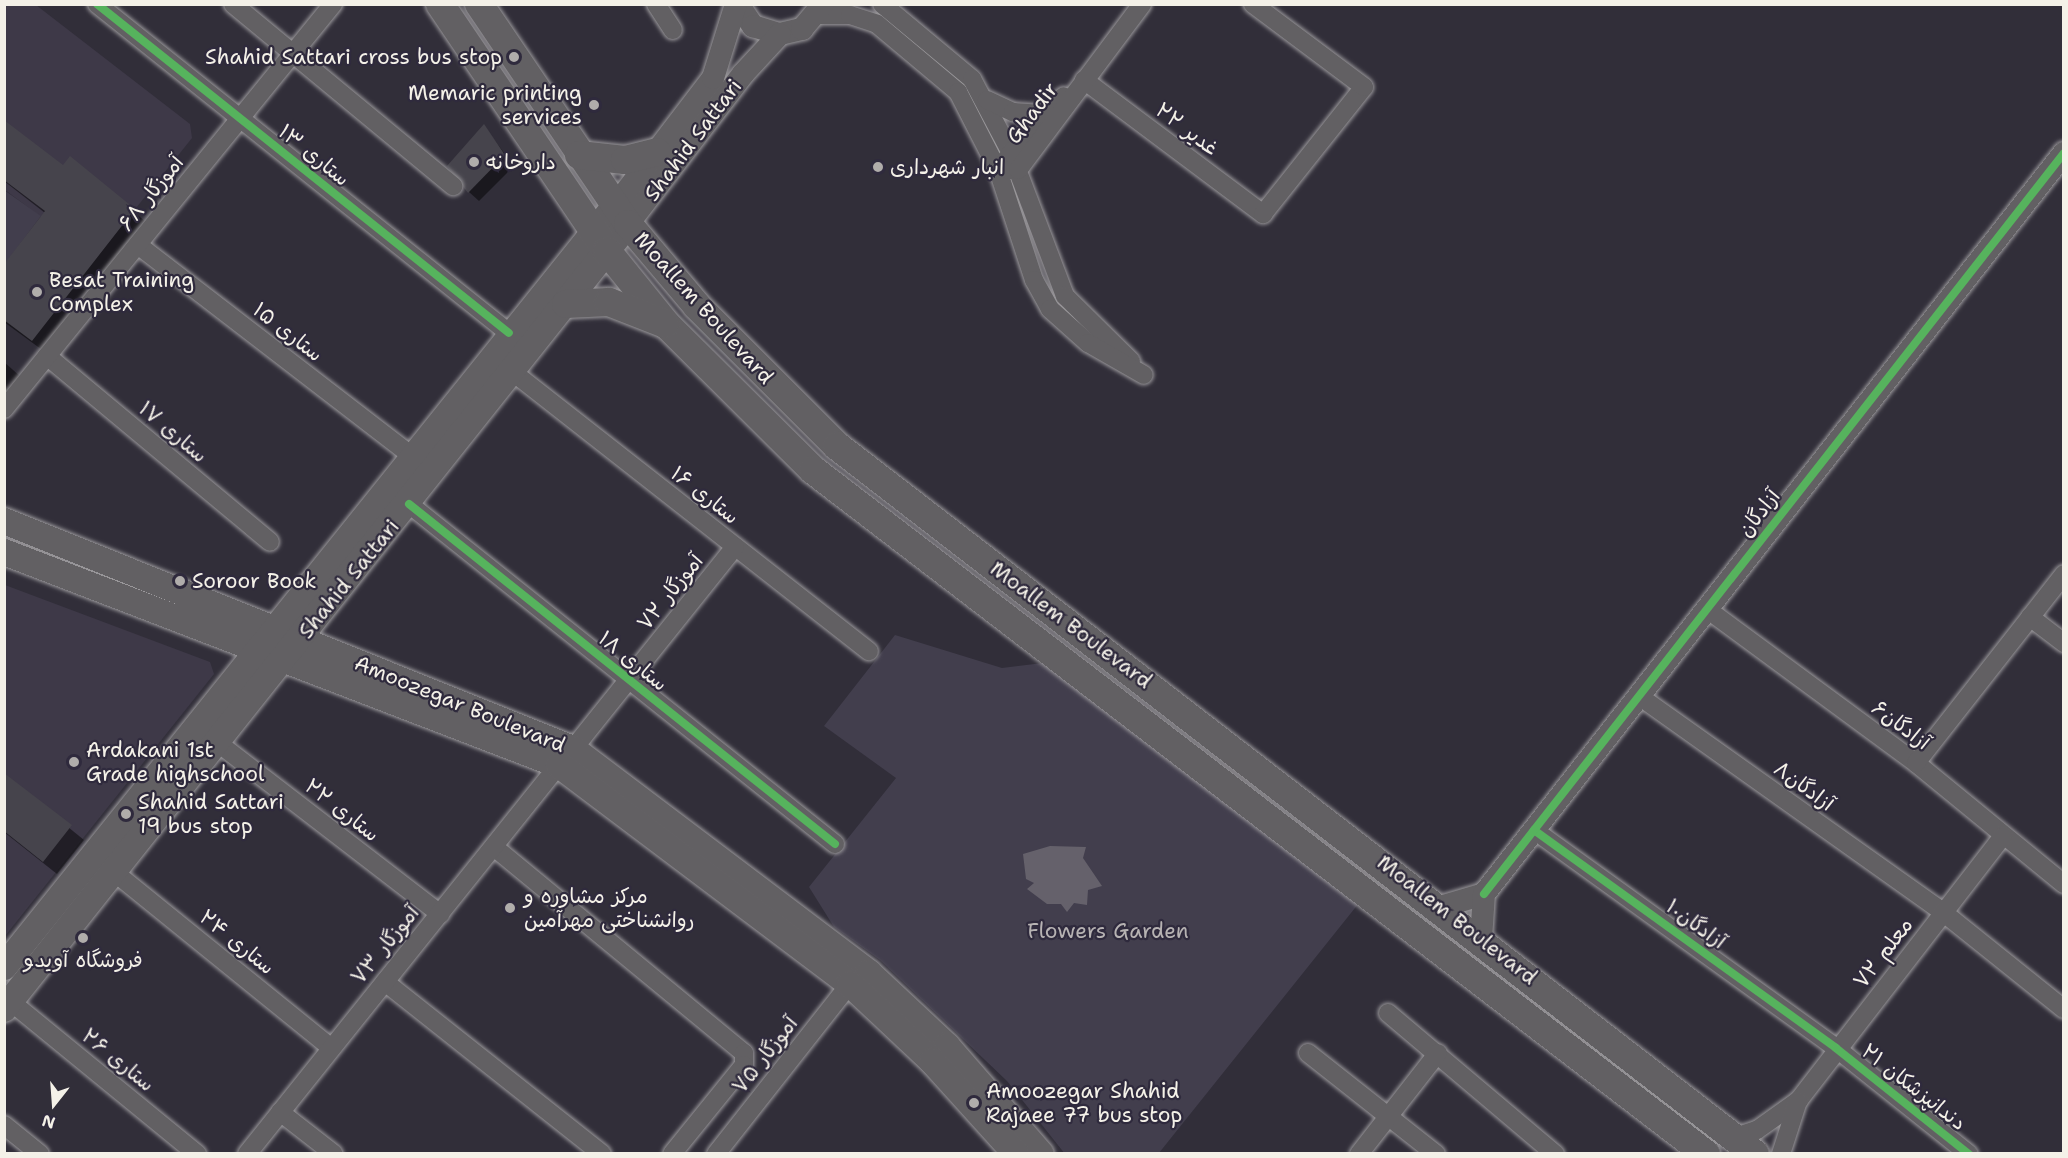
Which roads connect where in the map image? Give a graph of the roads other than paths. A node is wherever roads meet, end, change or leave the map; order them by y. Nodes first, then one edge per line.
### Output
1 (97, 4) edge
2 (232, 4) edge
3 (333, 4) edge
4 (440, 4) edge
5 (479, 4) edge
6 (656, 4) edge
7 (737, 4) edge
8 (882, 4) edge
9 (1142, 4) edge
10 (1253, 4) edge
11 (821, 10) edge
12 (673, 30) dead end
13 (780, 34) junction
14 (294, 53) junction
15 (1084, 80) junction
16 (987, 100) junction
17 (1042, 114) junction
18 (240, 119) junction
19 (657, 152) junction
20 (2064, 153) edge
21 (579, 155) junction
22 (1014, 162) junction
23 (998, 170) junction
24 (453, 186) dead end
25 (621, 215) junction
26 (600, 242) junction
27 (138, 245) junction
28 (566, 304) junction
29 (667, 325) junction
30 (509, 333) junction
31 (47, 356) junction
32 (514, 373) junction
33 (4, 409) edge
34 (412, 456) junction
35 (409, 504) junction
36 (4, 520) edge
37 (270, 542) dead end
38 (735, 547) junction
39 (4, 552) edge
40 (2064, 574) edge
41 (1707, 609) junction
42 (2030, 617) junction
43 (273, 630) junction
44 (300, 641) junction
45 (2064, 643) edge
46 (869, 651) dead end
47 (255, 652) junction
48 (282, 663) junction
49 (628, 680) junction
50 (1639, 696) junction
51 (217, 742) junction
52 (566, 757) junction
53 (1916, 763) junction
54 (1534, 830) junction
55 (2003, 836) junction
56 (835, 844) dead end
57 (494, 847) junction
58 (114, 872) junction
59 (2064, 884) edge
60 (1484, 894) junction
61 (1440, 907) junction
62 (1944, 913) junction
63 (440, 914) junction
64 (1481, 939) junction
65 (4, 967) edge
66 (385, 981) junction
67 (850, 984) junction
68 (7, 1005) edge
69 (2064, 1009) edge
70 (1388, 1013) dead end
71 (332, 1048) junction
72 (1836, 1048) junction
73 (1308, 1053) dead end
74 (1438, 1053) junction
75 (1799, 1100) junction
76 (280, 1112) junction
77 (1388, 1116) junction
78 (4, 1125) edge
79 (1745, 1145) edge
80 (40, 1154) edge
81 (197, 1154) edge
82 (247, 1154) edge
83 (334, 1154) edge
84 (602, 1154) edge
85 (672, 1154) edge
86 (716, 1154) edge
87 (1016, 1154) edge
88 (1041, 1154) edge
89 (1359, 1154) edge
90 (1436, 1154) edge
91 (1555, 1154) edge
92 (1706, 1154) edge
93 (1781, 1154) edge
94 (1970, 1154) edge

1 - 18 street, ستاری ۱۳
2 - 14 street
3 - 14 street, آموزگار ۶۸
4 - 26 main road, Moallem Boulevard
5 - 21 main road, Moallem Boulevard
6 - 12 street
7 - 13 street
7 - 19 street, Shahid Sattari
8 - 16 street
9 - 15 street, Ghadir
10 - 15 street, غدیر ۲۲
11 - 13 street
11 - 23 street
13 - 25 street, Shahid Sattari
14 - 18 street, آموزگار ۶۸
14 - 24 street
15 - 17 street, Ghadir
15 - 22 street, Ghadir
16 - 17 street
16 - 22 street
17 - 22 street, Ghadir
18 - 27 street, آموزگار ۶۸
18 - 30 street, ستاری ۱۳
19 - 21 main road
19 - 25 street, Shahid Sattari
20 - 41 street, آزادگان
21 - 25 main road, Moallem Boulevard
22 - 23 street, Ghadir
22 - 23 street
25 - 26 main road, Shahid Sattari
25 - 61 main road, Moallem Boulevard
26 - 28 main road, Shahid Sattari
26 - 29 main road, Moallem Boulevard
26 - 30 main road, Shahid Sattari
27 - 31 street, آموزگار ۶۸
27 - 34 street, ستاری ۱۵
28 - 29 main road
28 - 32 main road, Shahid Sattari
29 - 92 main road, Moallem Boulevard
30 - 34 main road, Shahid Sattari
31 - 33 street, آموزگار ۶۸
31 - 37 street, ستاری ۱۷
32 - 35 main road, Shahid Sattari
32 - 38 street, ستاری ۱۶
34 - 43 main road, Shahid Sattari
35 - 44 main road, Shahid Sattari
35 - 49 street, ستاری ۱۸
36 - 43 main road, Amoozegar Boulevard
38 - 46 street, ستاری ۱۶
38 - 49 street, ۷۲ آموزگار
39 - 47 main road, Amoozegar Boulevard
40 - 42 street
41 - 50 street, آزادگان
41 - 53 street, آزادگان۶
42 - 45 street
42 - 53 street
43 - 44 main road, Amoozegar Boulevard
43 - 47 main road, Shahid Sattari
44 - 48 main road, Shahid Sattari
44 - 52 main road, Amoozegar Boulevard
47 - 48 main road, Amoozegar Boulevard
47 - 65 main road, Shahid Sattari
48 - 51 main road, Shahid Sattari
48 - 52 main road, Amoozegar Boulevard
49 - 52 street, ۷۲ آموزگار
49 - 56 street, ستاری ۱۸
50 - 54 street, آزادگان
50 - 62 street, آزادگان۸
51 - 58 main road, Shahid Sattari
51 - 63 street, ستاری ۲۲
52 - 57 street, ۷۳ آموزگار
52 - 67 main road, Amoozegar Boulevard
52 - 88 main road, Amoozegar Boulevard
53 - 55 street, آزادگان۶
54 - 60 street, آزادگان
54 - 72 street, آزادگان۱۰
55 - 59 street, آزادگان۶
55 - 62 street, معلم ۷۲
57 - 63 street, ۷۳ آموزگار
57 - 85 street
58 - 68 main road, Shahid Sattari
58 - 71 street, ستاری ۲۴
60 - 61 street
60 - 64 street
61 - 64 main road, Moallem Boulevard
62 - 69 street, آزادگان۸
62 - 72 street, معلم ۷۲
63 - 66 street, ۷۳ آموزگار
64 - 79 main road, Moallem Boulevard
66 - 71 street, ۷۳ آموزگار
66 - 84 street
67 - 86 street, آموزگار ۷۵
67 - 87 main road, Amoozegar Boulevard
68 - 81 street, ستاری ۲۶
70 - 74 street
71 - 76 street, ۷۳ آموزگار
72 - 75 street, معلم ۷۲
72 - 94 street, دندانپزشکان ۲۱
73 - 77 street
74 - 77 street
74 - 91 street
75 - 79 street
75 - 93 street
76 - 82 street, ۷۳ آموزگار
76 - 83 street
77 - 89 street
77 - 90 street
78 - 80 street

